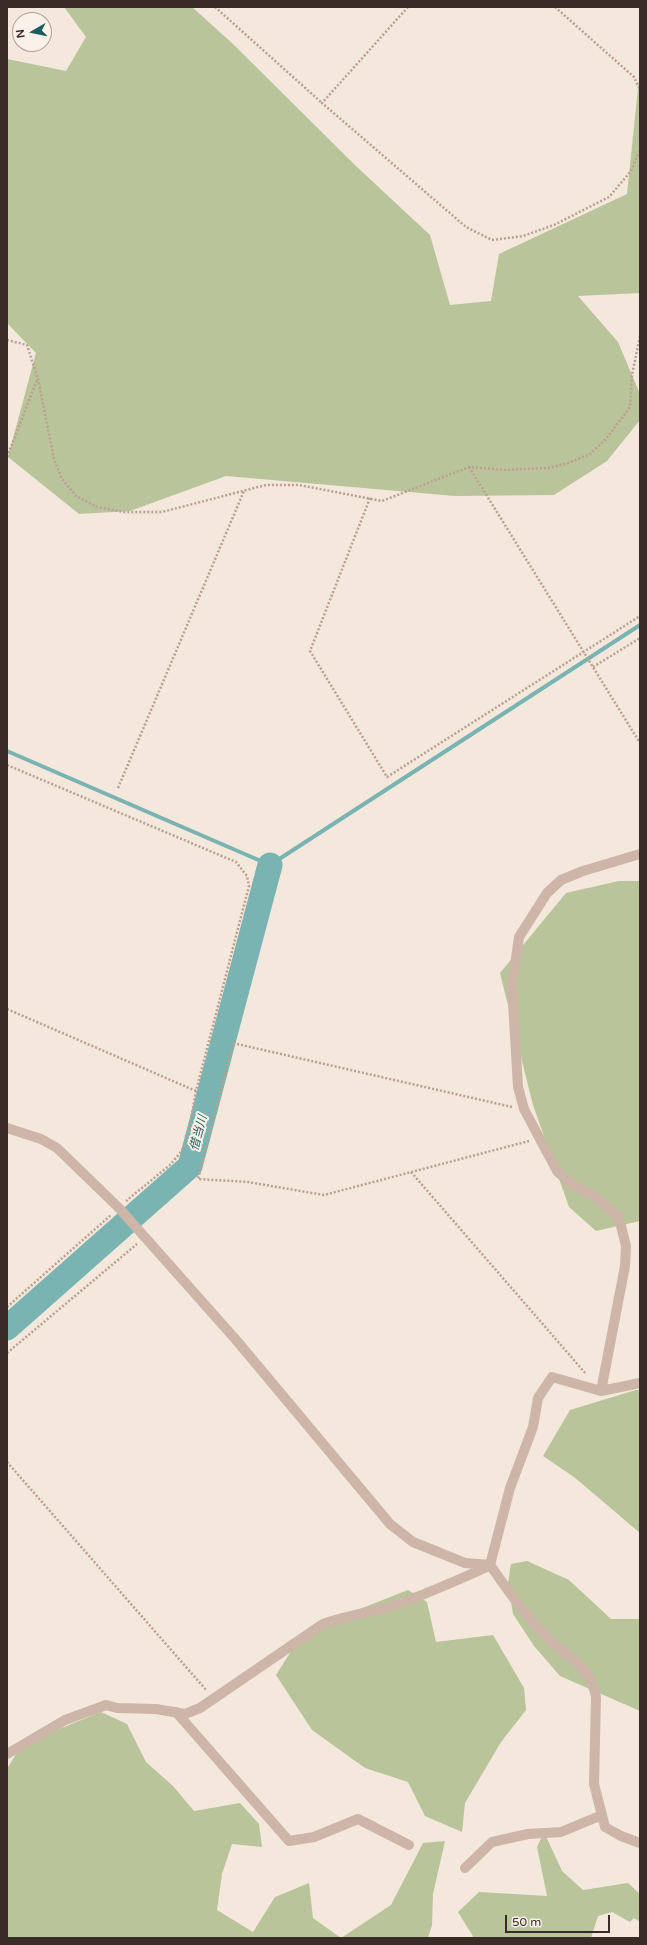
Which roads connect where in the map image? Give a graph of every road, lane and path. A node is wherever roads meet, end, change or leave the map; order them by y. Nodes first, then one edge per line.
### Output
1 (215, 7) edge
2 (408, 7) edge
3 (555, 7) edge
4 (640, 90) edge
5 (322, 103) junction
6 (640, 150) edge
7 (640, 336) edge
8 (7, 340) edge
9 (38, 379) junction
10 (7, 457) edge
11 (469, 467) junction
12 (244, 491) junction
13 (370, 498) junction
14 (640, 616) edge
15 (640, 638) edge
16 (583, 651) junction
17 (593, 668) junction
18 (640, 743) edge
19 (7, 765) edge
20 (118, 788) dead end
21 (640, 854) edge
22 (7, 1009) edge
23 (196, 1091) junction
24 (524, 1109) junction
25 (7, 1128) edge
26 (540, 1138) junction
27 (411, 1172) junction
28 (119, 1208) junction
29 (145, 1237) junction
30 (7, 1307) edge
31 (7, 1353) edge
32 (640, 1383) edge
33 (601, 1391) junction
34 (7, 1462) edge
35 (490, 1565) junction
36 (214, 1698) junction
37 (176, 1712) junction
38 (7, 1754) edge
39 (602, 1815) junction
40 (640, 1843) edge
41 (410, 1845) dead end
42 (465, 1868) dead end

1 - 5 path
2 - 5 path
3 - 4 path
5 - 6 path
7 - 11 path
8 - 9 path
9 - 10 path
9 - 12 path
11 - 13 path
11 - 16 path
12 - 13 path
12 - 20 path
13 - 16 path
14 - 16 path
15 - 17 path
16 - 17 path
17 - 18 path
19 - 23 path
21 - 24 street
22 - 23 path
23 - 28 path
24 - 26 street
24 - 27 path
25 - 28 street
26 - 27 path
26 - 33 street
27 - 33 path
28 - 29 street
28 - 30 path
29 - 31 path
29 - 35 street
32 - 33 street
33 - 35 street
34 - 36 path
35 - 36 street
35 - 39 street
36 - 37 street
37 - 38 street
37 - 41 street
39 - 40 street
39 - 42 street

